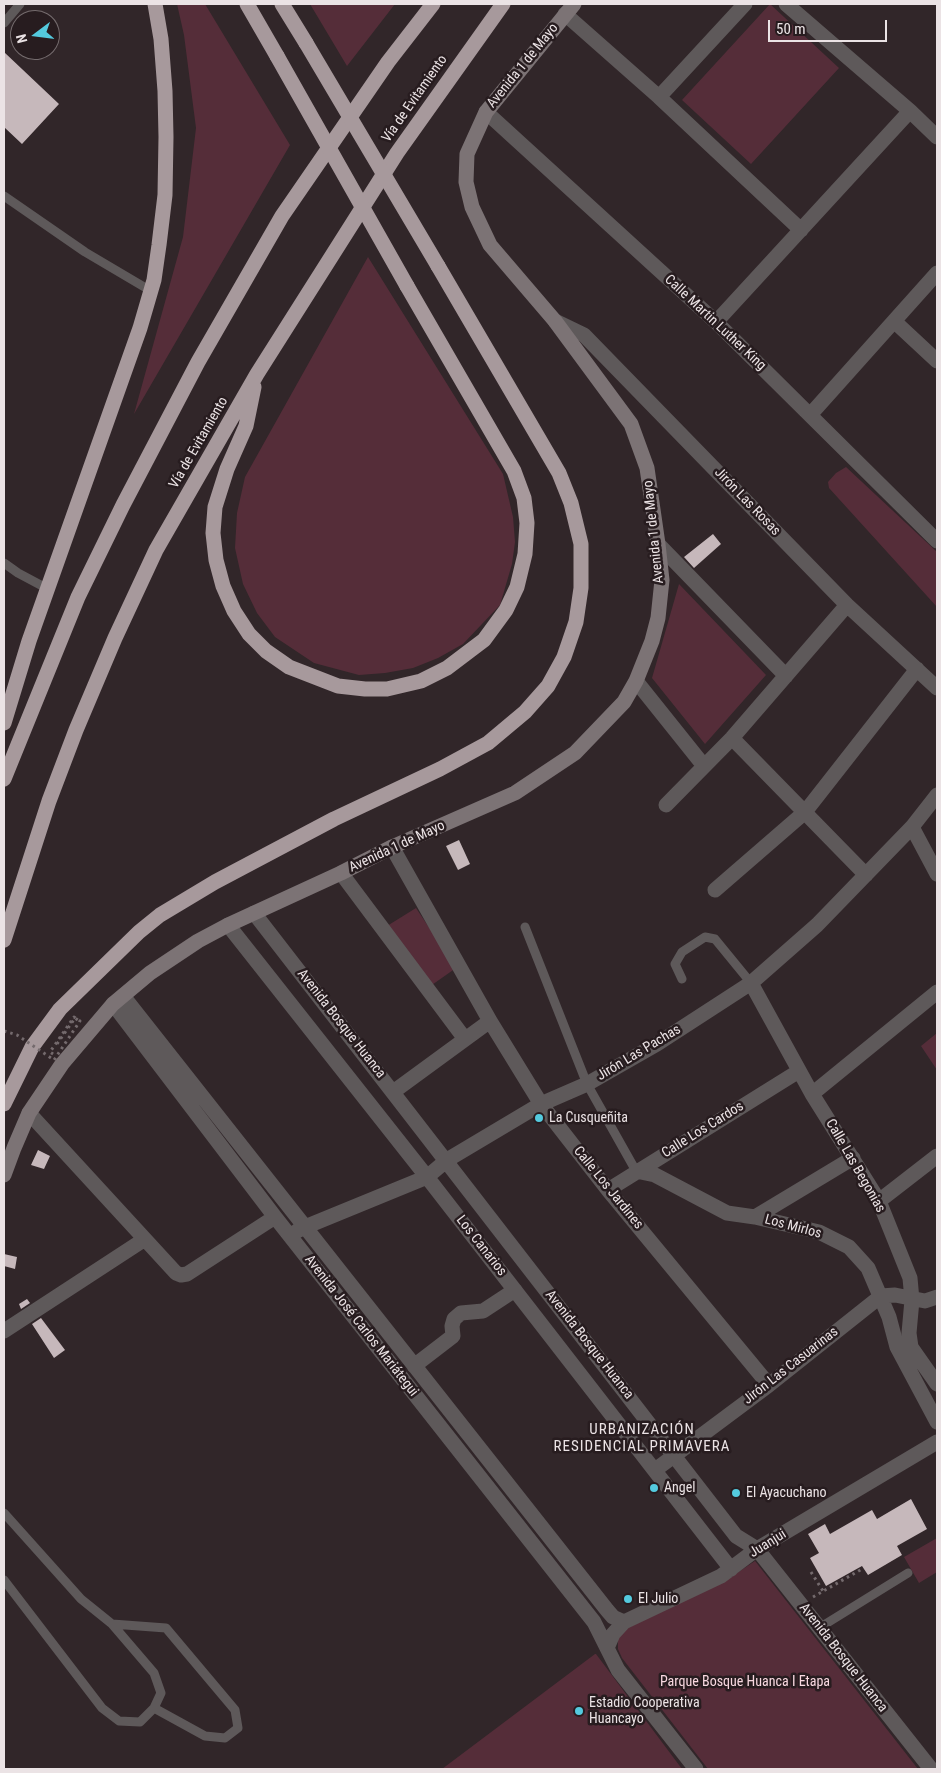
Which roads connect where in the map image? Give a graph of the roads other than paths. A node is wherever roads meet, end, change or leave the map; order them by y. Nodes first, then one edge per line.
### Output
1 (20, 4) edge
2 (155, 4) edge
3 (247, 4) edge
4 (282, 4) edge
5 (433, 4) edge
6 (503, 4) edge
7 (746, 4) edge
8 (786, 4) edge
9 (570, 9) edge
10 (4, 23) edge
11 (659, 97) junction
12 (910, 111) junction
13 (486, 112) junction
14 (937, 138) edge
15 (4, 196) edge
16 (801, 230) junction
17 (937, 273) edge
18 (151, 291) junction
19 (555, 321) junction
20 (894, 321) junction
21 (716, 322) junction
22 (937, 361) edge
23 (257, 374) junction
24 (810, 415) junction
25 (937, 541) edge
26 (658, 544) junction
27 (4, 563) edge
28 (48, 589) junction
29 (847, 605) junction
30 (917, 669) junction
31 (786, 676) junction
32 (636, 681) junction
33 (937, 688) edge
34 (4, 723) edge
35 (732, 738) junction
36 (704, 766) junction
37 (4, 779) edge
38 (937, 795) edge
39 (666, 805) dead end
40 (804, 812) junction
41 (912, 827) junction
42 (392, 847) junction
43 (341, 873) junction
44 (937, 874) edge
45 (866, 876) junction
46 (715, 890) dead end
47 (254, 912) junction
48 (228, 925) junction
49 (525, 927) dead end
50 (4, 940) edge
51 (682, 979) dead end
52 (751, 983) junction
53 (937, 992) edge
54 (118, 1000) junction
55 (490, 1022) junction
56 (465, 1039) junction
57 (799, 1071) junction
58 (587, 1084) junction
59 (393, 1092) junction
60 (812, 1094) junction
61 (4, 1104) edge
62 (541, 1104) junction
63 (29, 1113) junction
64 (937, 1156) edge
65 (853, 1158) junction
66 (447, 1160) junction
67 (636, 1172) junction
68 (4, 1175) edge
69 (427, 1177) junction
70 (608, 1190) junction
71 (879, 1201) junction
72 (754, 1216) junction
73 (275, 1217) junction
74 (305, 1227) junction
75 (290, 1236) junction
76 (145, 1239) junction
77 (515, 1290) junction
78 (881, 1296) junction
79 (937, 1297) edge
80 (554, 1299) junction
81 (912, 1300) junction
82 (533, 1314) junction
83 (4, 1331) edge
84 (414, 1366) junction
85 (769, 1384) junction
86 (937, 1384) edge
87 (937, 1422) edge
88 (937, 1442) edge
89 (674, 1455) junction
90 (655, 1470) junction
91 (4, 1513) edge
92 (757, 1549) junction
93 (731, 1569) junction
94 (908, 1573) dead end
95 (4, 1580) edge
96 (624, 1622) junction
97 (112, 1624) junction
98 (819, 1628) junction
99 (607, 1648) junction
100 (154, 1708) junction
101 (696, 1769) edge
102 (931, 1769) edge

1 - 10 lane
2 - 18 highway
3 - 23 highway, bridge
4 - 61 highway, bridge
5 - 37 highway
6 - 23 highway, Vía de Evitamiento
7 - 11 street
8 - 12 street
9 - 11 street
9 - 13 main road, Avenida 1 de Mayo
11 - 16 street
12 - 14 street
12 - 16 street
13 - 19 main road, Avenida 1 de Mayo
13 - 21 street, Calle Martin Luther King
15 - 18 lane
16 - 21 street
17 - 20 street
18 - 28 highway
19 - 26 main road, Avenida 1 de Mayo
19 - 29 street, Jirón Las Rosas
20 - 22 street
20 - 24 street
21 - 24 street, Calle Martin Luther King
23 - 50 highway, Vía de Evitamiento
24 - 25 street, Calle Martin Luther King
26 - 31 street
26 - 32 main road, Avenida 1 de Mayo
27 - 28 lane
28 - 34 highway
29 - 30 street, Jirón Las Rosas
29 - 31 street
30 - 33 street, Jirón Las Rosas
30 - 40 street
31 - 35 street
32 - 36 street
32 - 42 main road, Avenida 1 de Mayo
35 - 36 street
35 - 40 street
36 - 39 street
38 - 41 street, Jirón Las Pachas
40 - 45 street
40 - 46 street
41 - 44 street
41 - 45 street, Jirón Las Pachas
42 - 43 main road, Avenida 1 de Mayo
42 - 55 street, Calle Los Jardines
43 - 47 main road, Avenida 1 de Mayo
43 - 56 street
45 - 52 street, Jirón Las Pachas
47 - 48 main road, Avenida 1 de Mayo
47 - 59 street, Avenida Bosque Huanca
48 - 54 main road, Avenida 1 de Mayo
48 - 69 street, Los Canarios
49 - 58 lane
51 - 52 lane
52 - 57 street, Calle Las Begonias
52 - 58 street, Jirón Las Pachas
53 - 60 street
54 - 63 main road, Avenida 1 de Mayo
54 - 73 street, Avenida José Carlos Mariátegui
54 - 74 street, Avenida José Carlos Mariátegui
55 - 56 street
55 - 62 street, Calle Los Jardines
56 - 59 street
57 - 60 street, Calle Las Begonias
57 - 67 street, Calle Los Cardos
58 - 62 street, Jirón Las Pachas
58 - 67 lane
59 - 66 street, Avenida Bosque Huanca
60 - 65 street, Calle Las Begonias
62 - 66 street, Jirón Las Pachas
62 - 70 street, Calle Los Jardines
63 - 68 main road, Avenida 1 de Mayo
63 - 76 street
64 - 71 street
65 - 71 street, Calle Las Begonias
65 - 72 street
66 - 69 street, Jirón Las Pachas
66 - 80 street, Avenida Bosque Huanca
67 - 70 street, Calle Los Cardos
67 - 72 street, Los Mirlos
69 - 74 street, Jirón Las Pachas
69 - 77 street, Los Canarios
70 - 85 street, Calle Los Jardines
71 - 81 street, Calle Las Begonias
72 - 78 street, Los Mirlos
73 - 75 street, Avenida José Carlos Mariátegui
73 - 76 street
74 - 75 street, Jirón Las Pachas
74 - 84 street, Avenida José Carlos Mariátegui
75 - 99 street, Avenida José Carlos Mariátegui
76 - 83 street
77 - 82 street, Los Canarios
77 - 84 street
78 - 81 street
78 - 85 street, Jirón Las Casuarinas
78 - 87 street, Los Mirlos
79 - 81 street
80 - 82 street
80 - 89 street, Avenida Bosque Huanca
81 - 86 street, Calle Las Begonias
82 - 90 street, Los Canarios
84 - 96 street, Avenida José Carlos Mariátegui
85 - 89 street, Jirón Las Casuarinas
88 - 92 street, Juanjui
89 - 90 street, Jirón Las Casuarinas
89 - 92 street, Avenida Bosque Huanca
90 - 93 street, Los Canarios
91 - 97 lane
92 - 93 street, Juanjui
92 - 98 street, Avenida Bosque Huanca
93 - 96 street, Juanjui
94 - 98 lane
95 - 100 lane
96 - 99 street, Juanjui
97 - 100 lane
97 - 100 lane
98 - 102 street, Avenida Bosque Huanca
99 - 101 street, Avenida José Carlos Mariátegui

